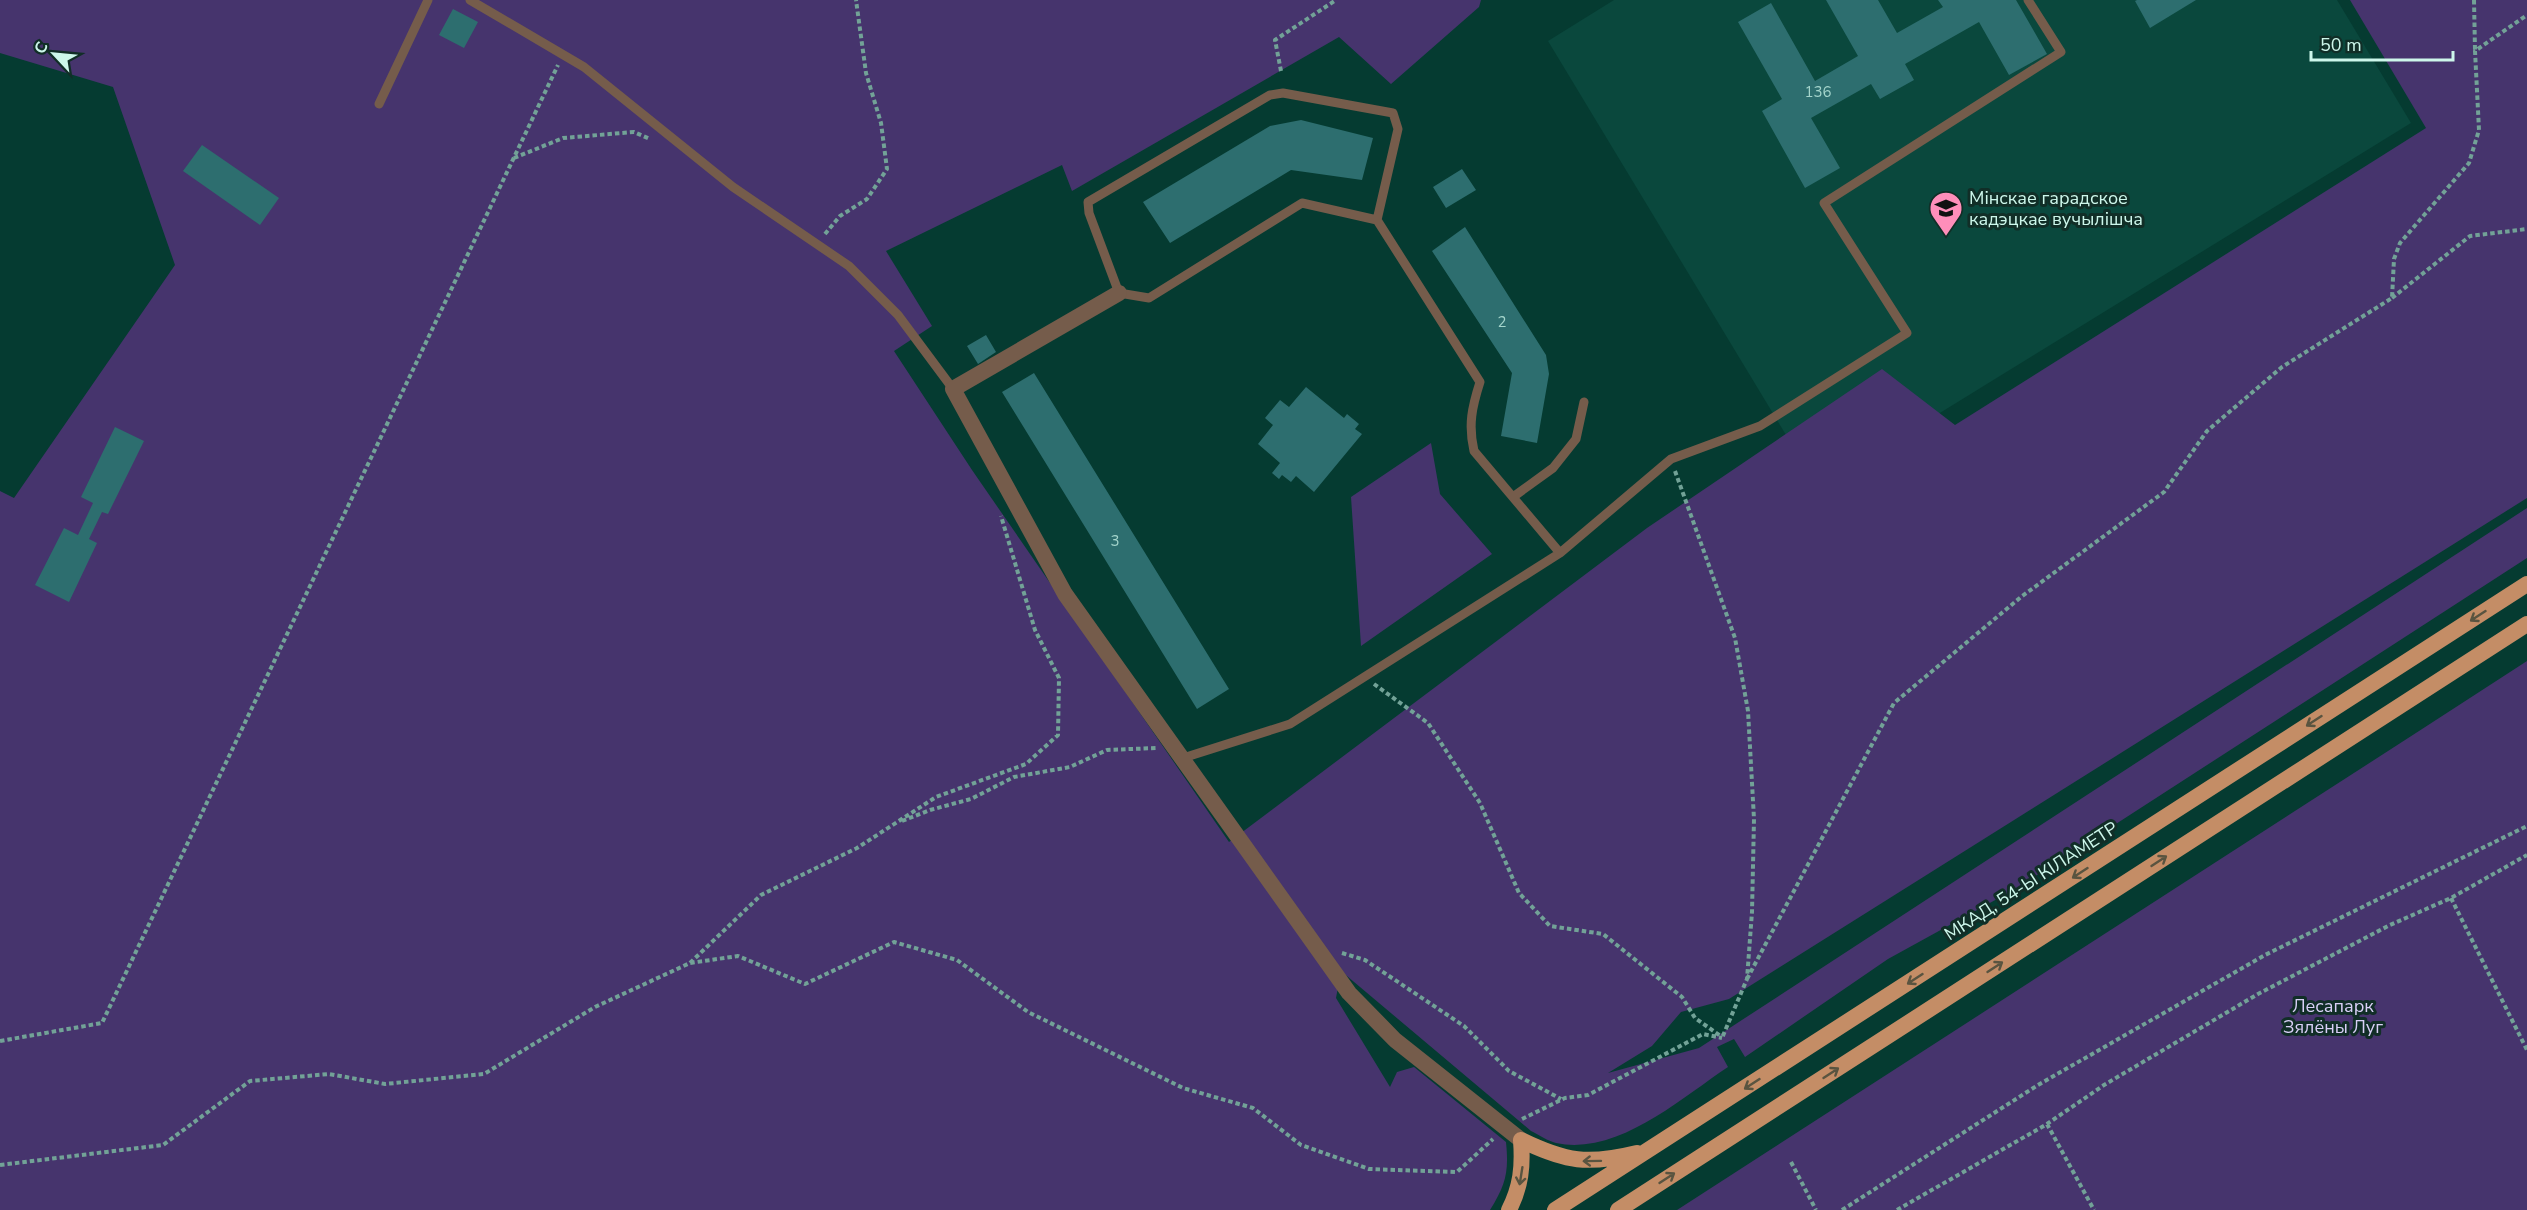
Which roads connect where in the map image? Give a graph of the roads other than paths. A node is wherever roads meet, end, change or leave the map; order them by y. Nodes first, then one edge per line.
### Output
1 (428, 0) edge
2 (470, 0) edge
3 (2028, 0) edge
4 (379, 104) dead end
5 (1377, 220) junction
6 (1119, 293) junction
7 (953, 389) junction
8 (1584, 402) dead end
9 (1513, 497) junction
10 (1560, 553) junction
11 (2527, 584) edge
12 (2527, 624) edge
13 (1183, 758) junction
14 (1521, 1140) junction
15 (1649, 1150) junction
16 (1509, 1210) edge
17 (1555, 1210) edge
18 (1618, 1210) edge

1 - 4 lane
2 - 7 lane
3 - 10 lane
5 - 6 lane
5 - 6 lane
5 - 9 lane
6 - 7 street
7 - 13 street
8 - 9 lane
9 - 10 lane
10 - 13 lane
11 -> 15 highway, МКАД, 54-Ы КІЛАМЕТР
18 -> 12 highway
13 - 14 street
15 -> 14 highway
14 -> 16 highway
15 - 17 highway, МКАД, 54-Ы КІЛАМЕТР

